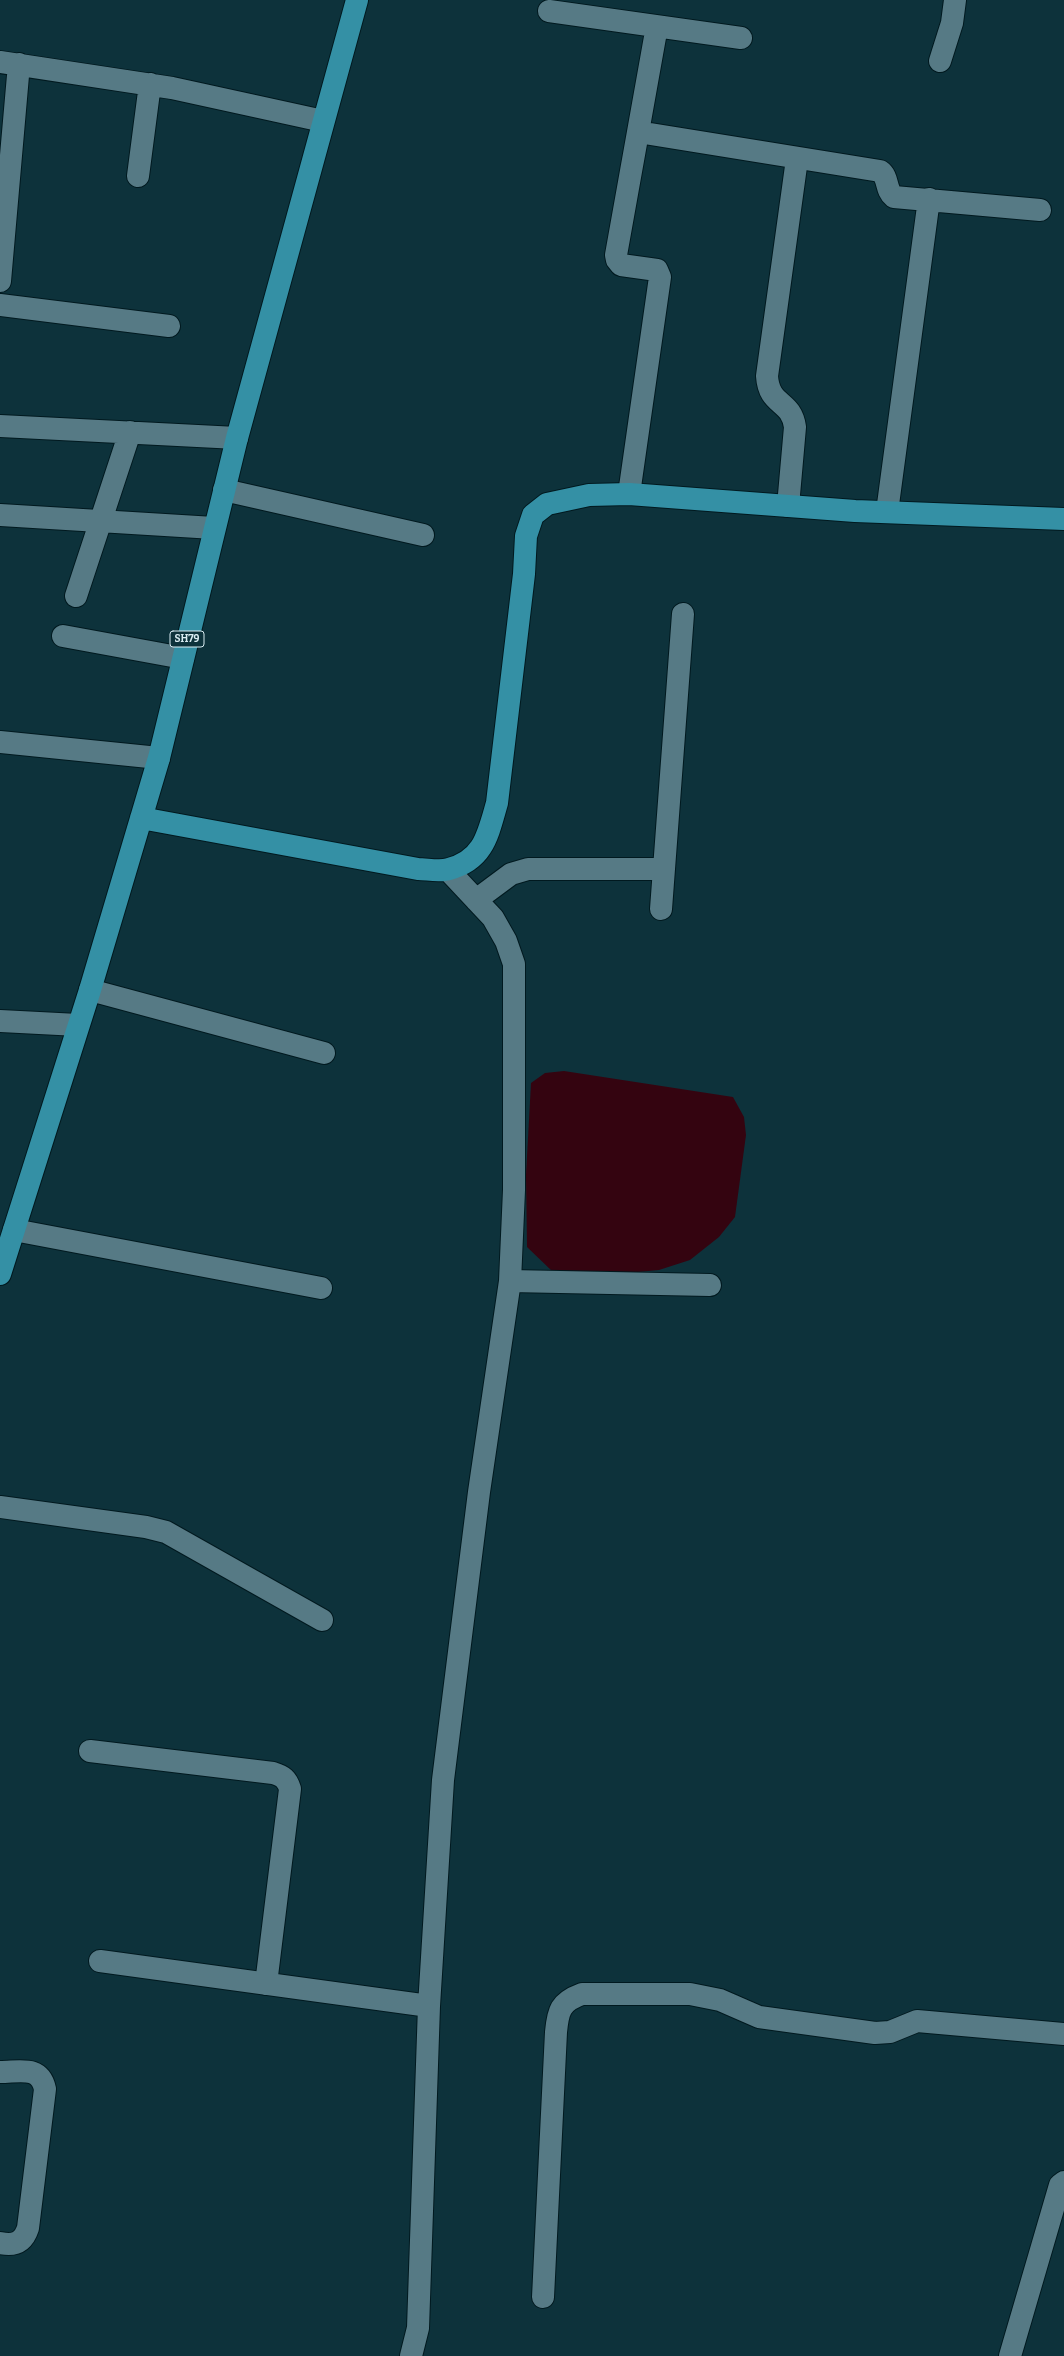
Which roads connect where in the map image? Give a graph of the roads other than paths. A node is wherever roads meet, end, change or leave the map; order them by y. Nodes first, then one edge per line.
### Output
1 (357, 0) edge
2 (955, 0) edge
3 (550, 11) dead end
4 (657, 26) junction
5 (742, 38) dead end
6 (940, 61) dead end
7 (9, 63) edge
8 (150, 84) junction
9 (323, 121) junction
10 (638, 132) junction
11 (798, 159) junction
12 (138, 176) dead end
13 (929, 199) junction
14 (1040, 210) dead end
15 (0, 281) edge
16 (0, 305) edge
17 (169, 326) dead end
18 (0, 426) edge
19 (130, 432) junction
20 (237, 438) junction
21 (224, 490) junction
22 (629, 494) junction
23 (788, 506) junction
24 (887, 512) junction
25 (0, 515) edge
26 (1064, 519) edge
27 (101, 522) junction
28 (214, 528) junction
29 (423, 535) dead end
30 (76, 596) dead end
31 (683, 614) dead end
32 (63, 636) dead end
33 (183, 658) junction
34 (0, 742) edge
35 (158, 758) junction
36 (141, 818) junction
37 (664, 869) junction
38 (448, 870) junction
39 (476, 900) junction
40 (661, 909) dead end
41 (90, 990) junction
42 (0, 1021) edge
43 (78, 1025) junction
44 (324, 1053) dead end
45 (14, 1230) junction
46 (0, 1274) edge
47 (510, 1281) junction
48 (710, 1285) dead end
49 (321, 1288) dead end
50 (0, 1506) edge
51 (322, 1620) dead end
52 (90, 1751) dead end
53 (100, 1961) dead end
54 (266, 1984) junction
55 (429, 2006) junction
56 (1064, 2034) edge
57 (0, 2072) edge
58 (1064, 2182) edge
59 (0, 2243) edge
60 (543, 2297) dead end
61 (411, 2356) edge
62 (1010, 2356) edge

1 - 9 main road, SH79
2 - 6 street
3 - 4 street
4 - 5 street
4 - 10 street
7 - 8 street
7 - 15 street
8 - 9 street
8 - 12 street
9 - 20 main road, SH79
10 - 11 street
10 - 22 street
11 - 13 street
11 - 23 street
13 - 14 street
13 - 24 street
16 - 17 street
18 - 19 street
19 - 20 street
19 - 27 street
20 - 21 main road, SH79
21 - 28 main road, SH79
21 - 29 street
22 - 23 main road
22 - 38 main road
23 - 24 main road
24 - 26 main road
25 - 27 street
27 - 28 street
27 - 30 street
28 - 33 main road, SH79
31 - 37 street
32 - 33 street
33 - 35 main road, SH79
34 - 35 street
35 - 36 main road, SH79
36 - 38 main road
36 - 41 main road, SH79
37 - 39 street
37 - 40 street
38 - 39 street
39 - 47 street
41 - 43 main road, SH79
41 - 44 street
42 - 43 street
43 - 45 main road, SH79
45 - 46 main road, SH79
45 - 49 street
47 - 48 street
47 - 55 street
50 - 51 street
52 - 54 street
53 - 54 street
54 - 55 street
55 - 61 street
56 - 60 street
57 - 59 street
58 - 62 street

